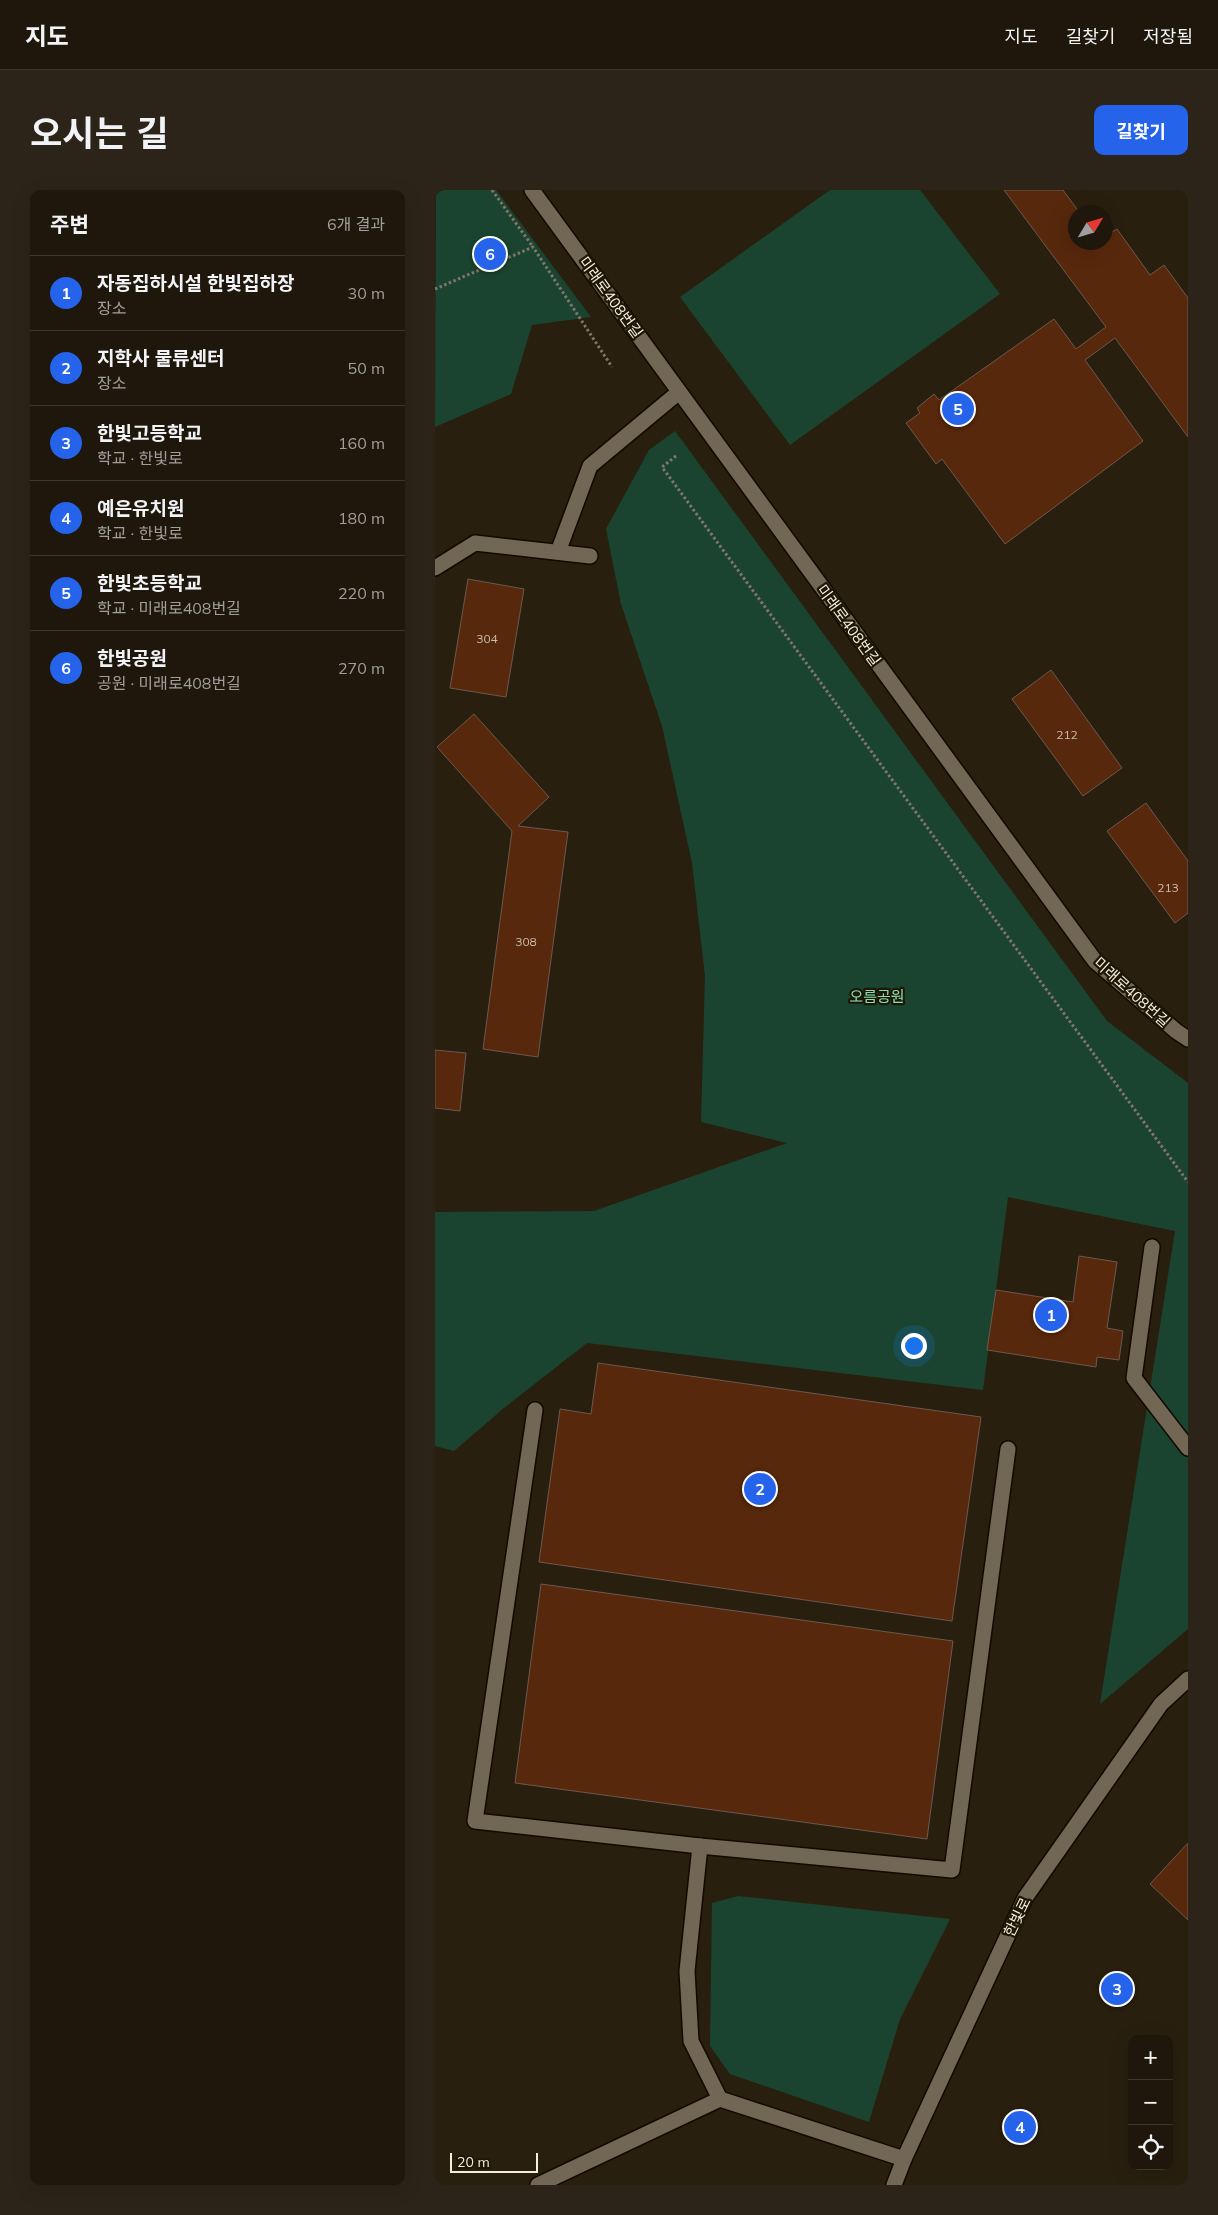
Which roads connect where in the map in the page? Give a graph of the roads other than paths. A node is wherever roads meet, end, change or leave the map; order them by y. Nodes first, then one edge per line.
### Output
1 (532, 190) edge
2 (679, 392) junction
3 (558, 552) junction
4 (590, 556) dead end
5 (435, 568) edge
6 (1188, 1039) edge
7 (1152, 1247) dead end
8 (535, 1410) dead end
9 (1007, 1448) dead end
10 (1188, 1448) edge
11 (1188, 1679) edge
12 (700, 1846) junction
13 (720, 2099) junction
14 (904, 2159) junction
15 (538, 2185) edge
16 (894, 2185) edge

1 - 2 street, 미래로408번길
2 - 3 street
2 - 6 street, 미래로408번길
3 - 4 street
3 - 5 street
7 - 10 street
8 - 12 street
9 - 12 street
11 - 14 street, 한빛로
12 - 13 street
13 - 14 street
13 - 15 street
14 - 16 street, 한빛로

